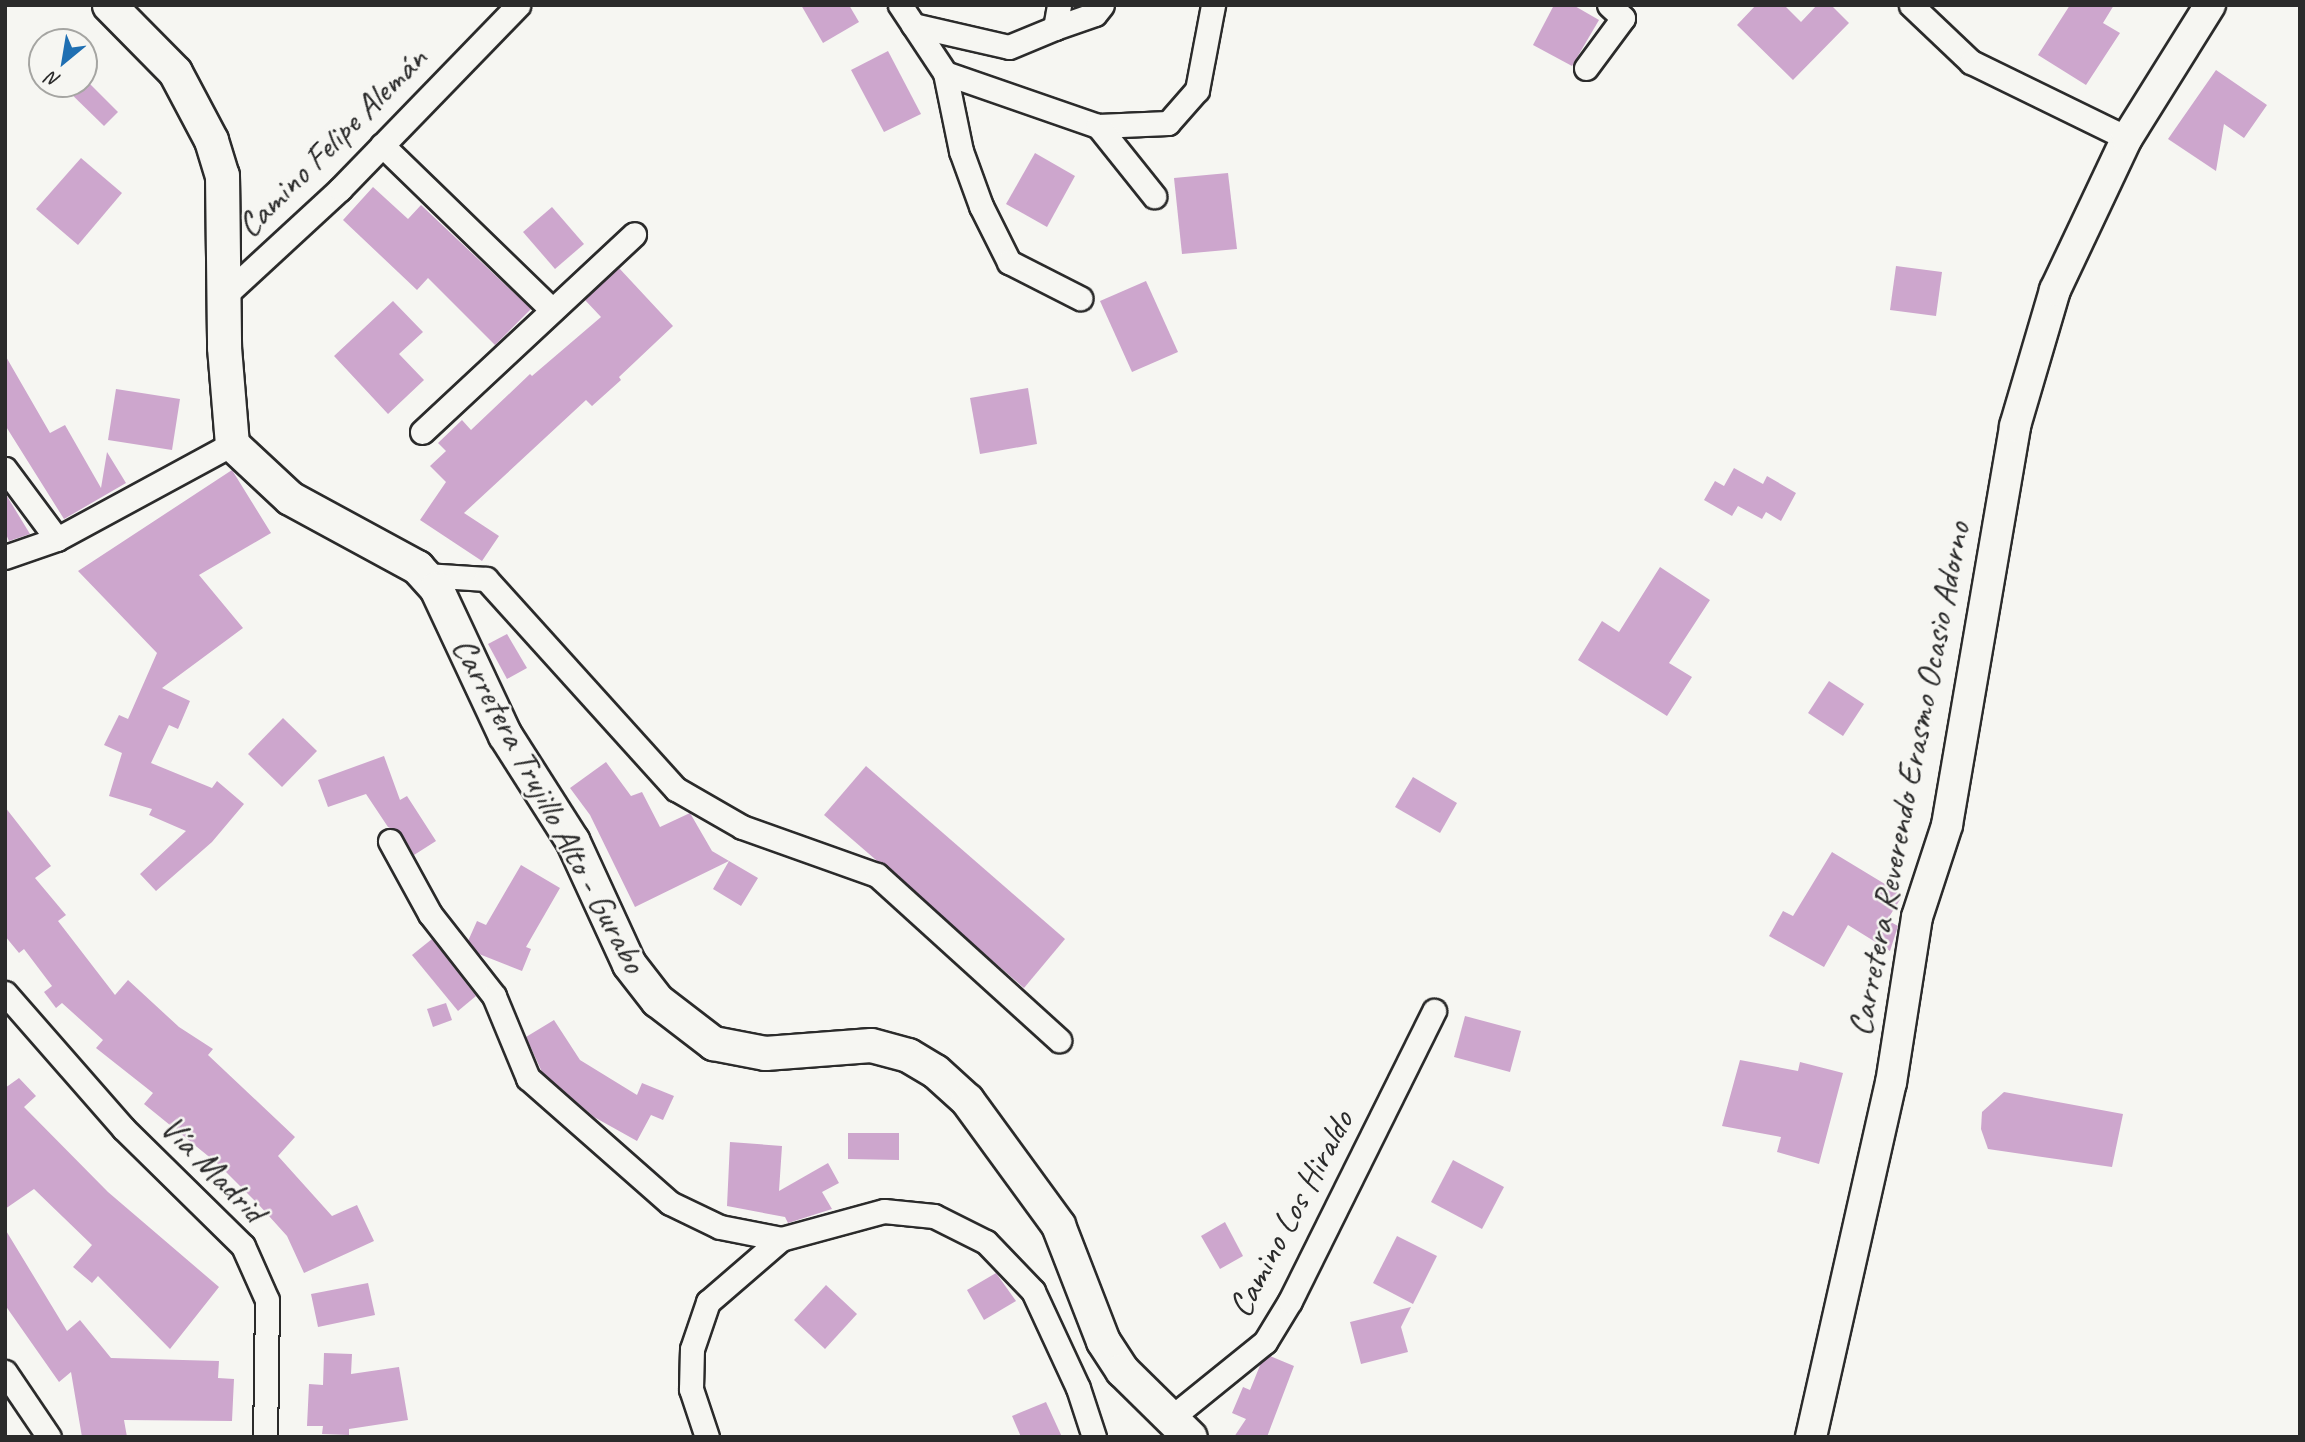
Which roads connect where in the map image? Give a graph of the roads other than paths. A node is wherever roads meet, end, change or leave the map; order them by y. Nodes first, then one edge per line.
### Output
1 (109, 5) edge
2 (518, 5) edge
3 (900, 5) edge
4 (1059, 5) edge
5 (1102, 5) edge
6 (1609, 5) edge
7 (1911, 5) edge
8 (2210, 5) edge
9 (1213, 6) edge
10 (913, 25) junction
11 (1055, 28) junction
12 (1586, 68) dead end
13 (945, 73) junction
14 (1098, 126) junction
15 (2127, 138) junction
16 (382, 145) junction
17 (1153, 196) dead end
18 (634, 234) dead end
19 (223, 297) junction
20 (1080, 298) dead end
21 (552, 310) junction
22 (422, 432) dead end
23 (232, 444) junction
24 (5, 470) edge
25 (57, 539) junction
26 (5, 557) edge
27 (425, 575) junction
28 (390, 841) dead end
29 (5, 993) edge
30 (1434, 1011) dead end
31 (1059, 1040) dead end
32 (781, 1239) junction
33 (5, 1372) edge
34 (1181, 1428) edge
35 (49, 1437) edge
36 (265, 1437) edge
37 (707, 1437) edge
38 (1094, 1437) edge
39 (1811, 1437) edge

1 - 19 main road
2 - 16 street, Camino Felipe Alemán
3 - 10 street
4 - 11 street
5 - 11 street
6 - 12 street
7 - 15 street
8 - 15 street, Carretera Reverendo Erasmo Ocasio Adorno
9 - 14 street
10 - 11 street
10 - 13 street
13 - 14 street
13 - 20 street
14 - 17 street
15 - 39 street, Carretera Reverendo Erasmo Ocasio Adorno
16 - 19 street, Camino Felipe Alemán
16 - 21 street
18 - 21 street
19 - 23 main road
21 - 22 street
23 - 25 street
23 - 27 main road, Carretera Trujillo Alto - Gurabo
24 - 25 street
25 - 26 street
27 - 31 street
27 - 34 main road, Carretera Trujillo Alto - Gurabo
28 - 32 street
29 - 36 street, Vía Madrid
30 - 34 street, Camino Los Hiraldo
32 - 37 street
32 - 38 street
33 - 35 street

